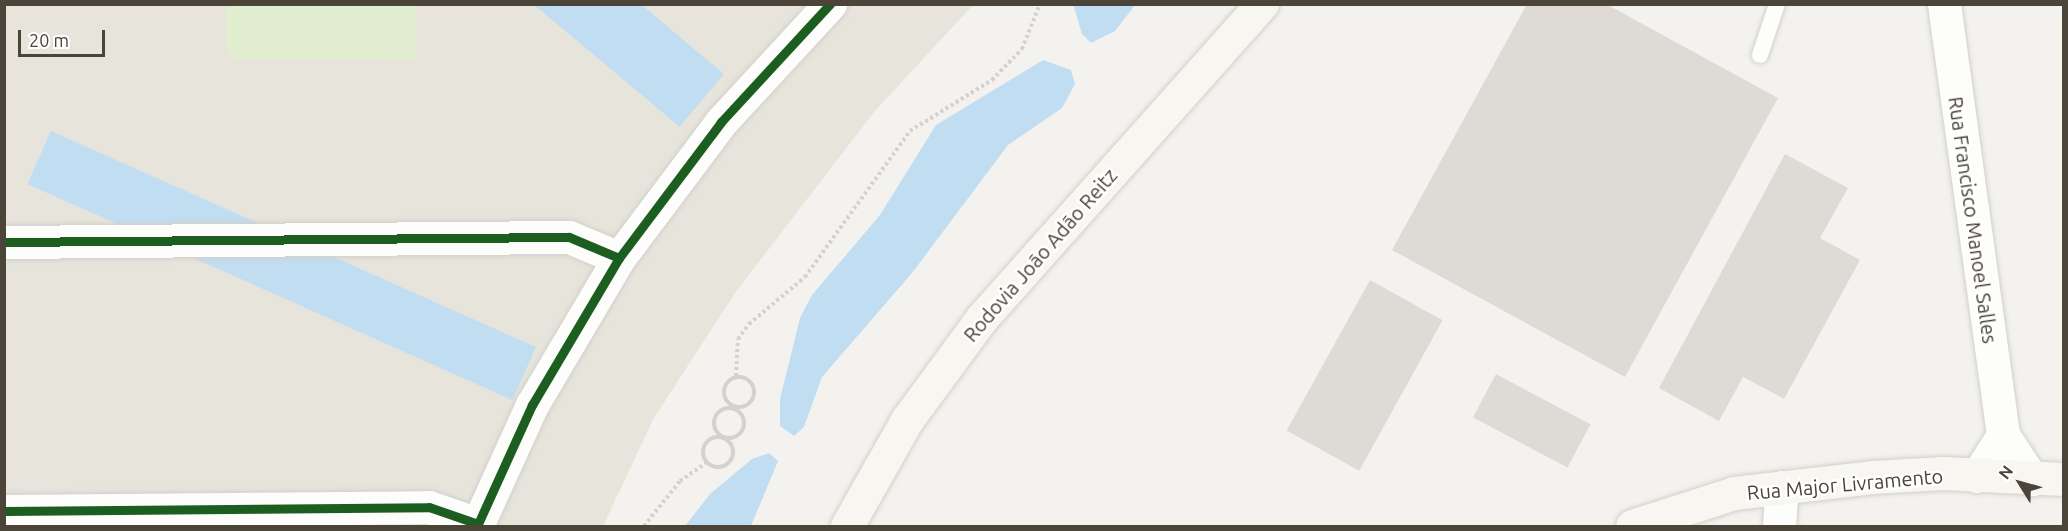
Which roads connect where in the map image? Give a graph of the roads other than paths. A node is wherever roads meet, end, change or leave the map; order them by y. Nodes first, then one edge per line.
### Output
1 (830, 4) edge
2 (1262, 4) edge
3 (1777, 4) edge
4 (1944, 4) edge
5 (1760, 55) dead end
6 (4, 242) edge
7 (619, 258) junction
8 (2003, 435) junction
9 (1977, 476) junction
10 (2048, 479) edge
11 (1782, 487) junction
12 (4, 511) edge
13 (477, 525) edge
14 (847, 526) edge
15 (1632, 526) edge
16 (1779, 526) edge

1 - 7 street
2 - 14 main road, Rodovia João Adão Reitz
3 - 5 lane
4 - 8 street, Rua Francisco Manoel Salles
6 - 7 street
7 - 13 street
8 - 9 street
8 - 10 street
9 - 10 main road, Rua Major Livramento
9 - 11 main road, Rua Major Livramento
11 - 15 main road, Rua Major Livramento
11 - 16 street
12 - 13 street

